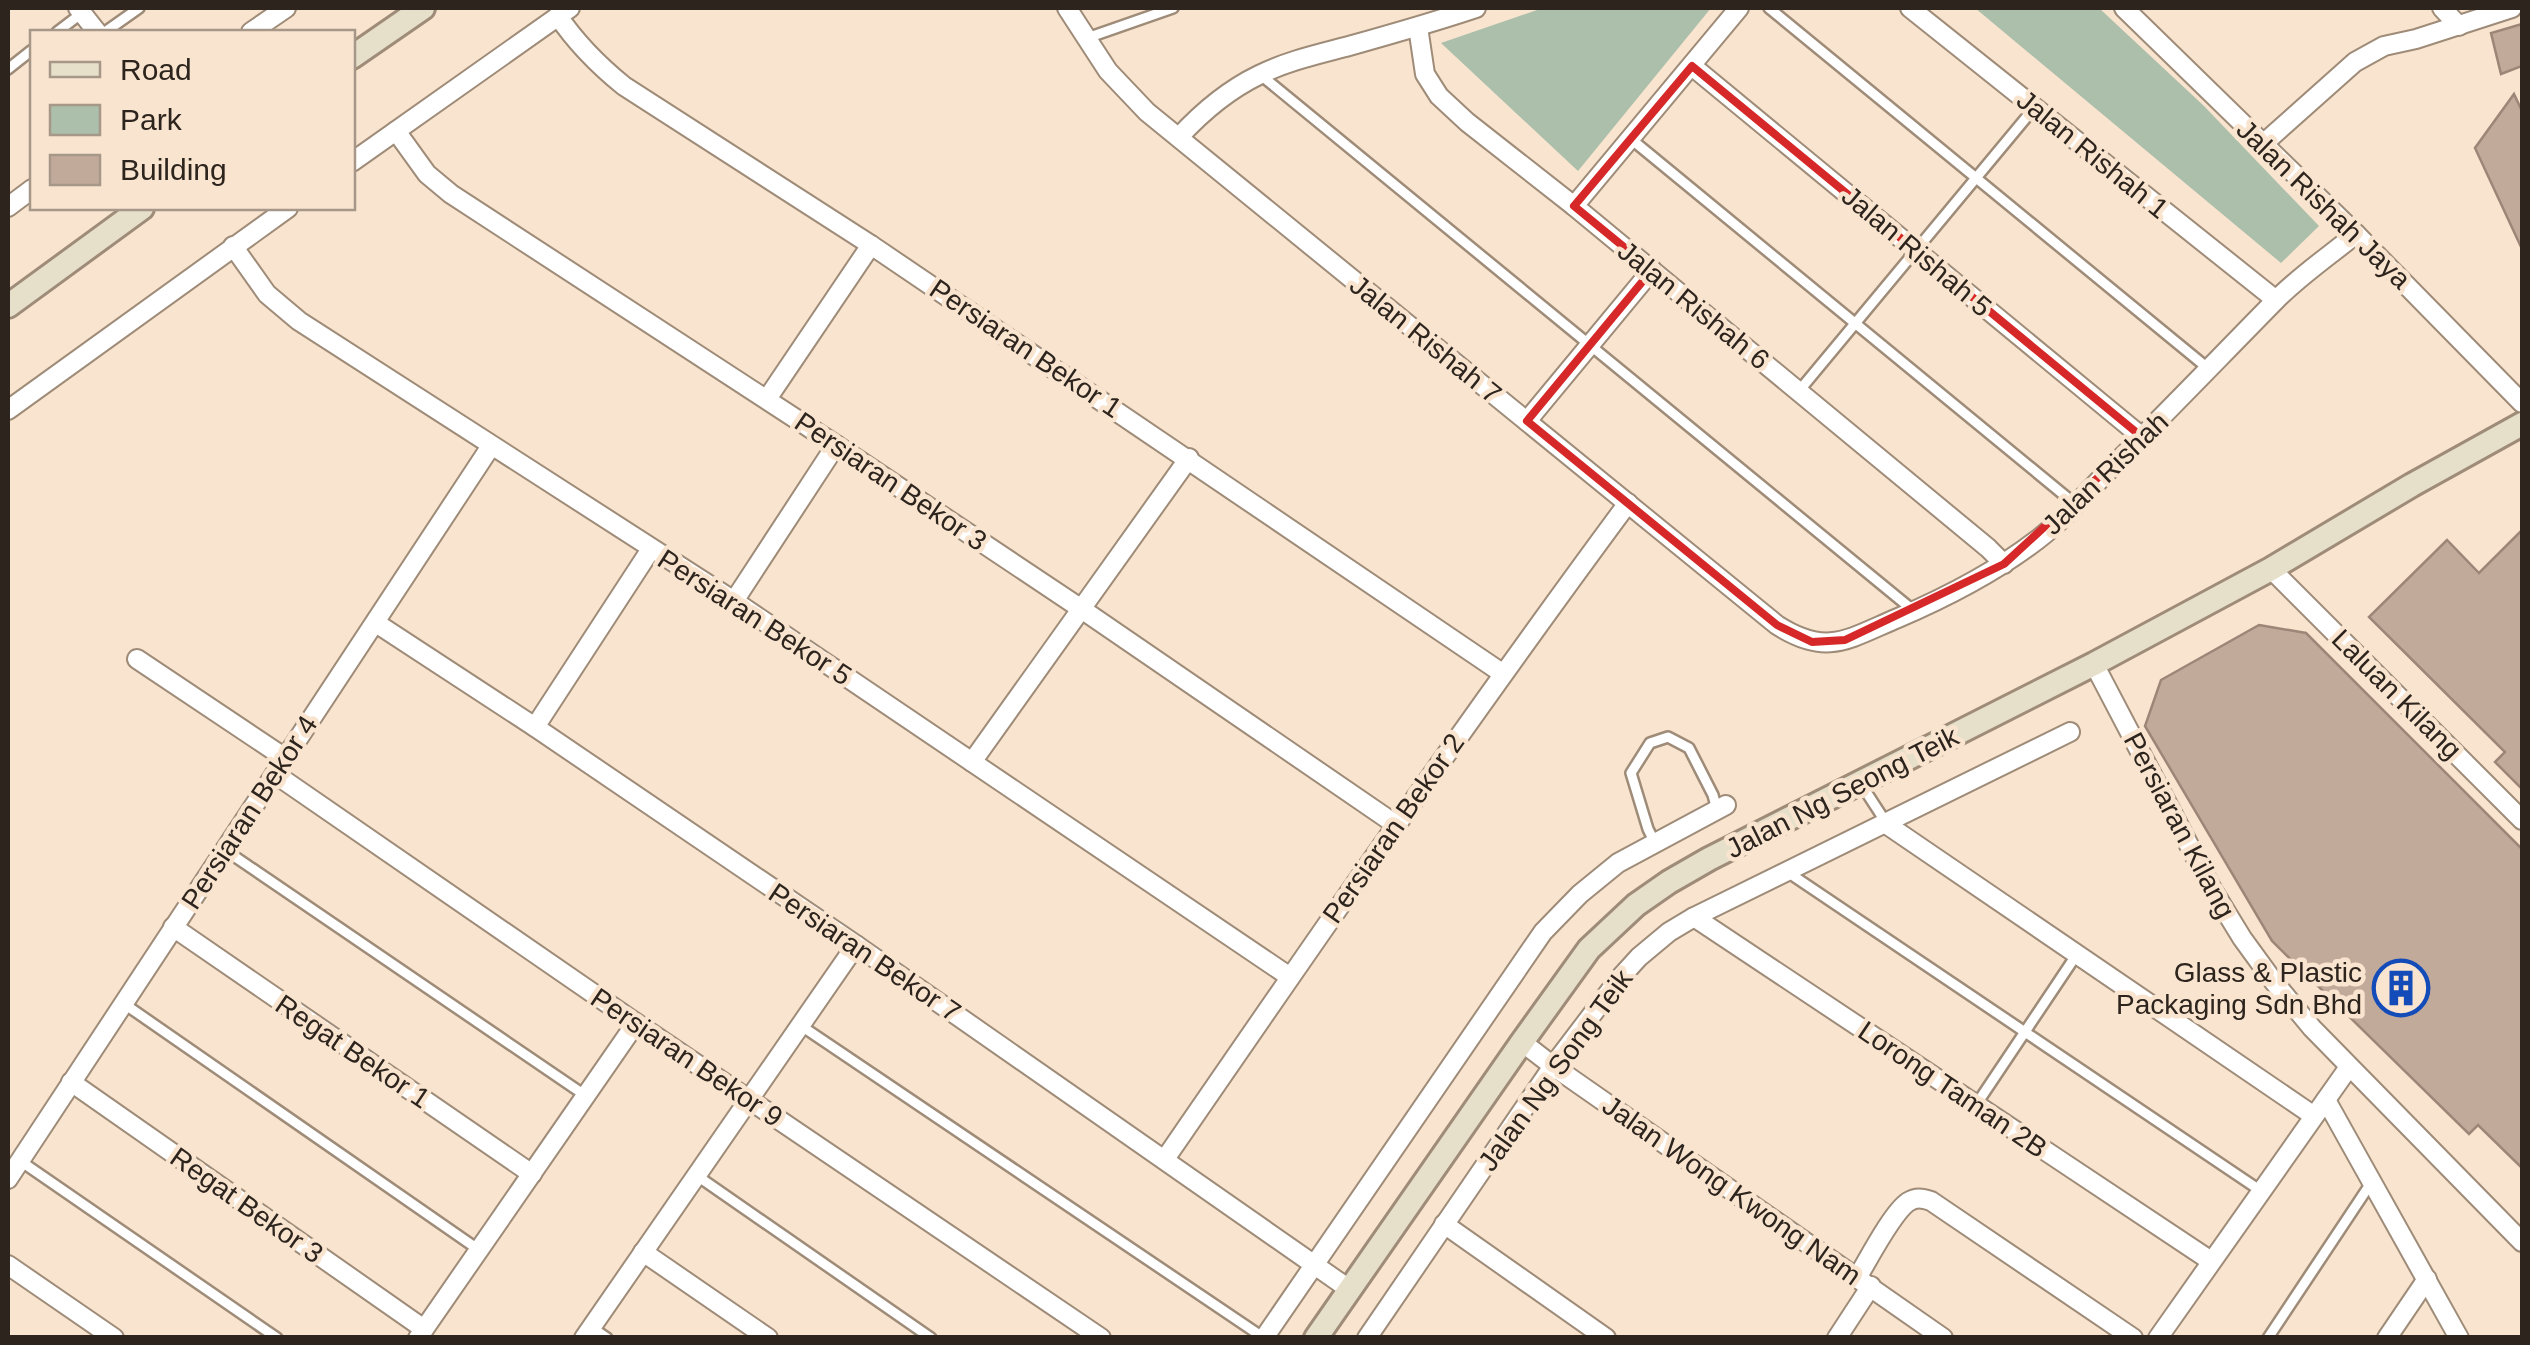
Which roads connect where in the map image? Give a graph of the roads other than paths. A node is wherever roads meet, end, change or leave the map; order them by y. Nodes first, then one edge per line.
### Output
1 (139, 8) edge
2 (286, 8) edge
3 (423, 8) edge
4 (1068, 8) edge
5 (1173, 8) edge
6 (1476, 8) edge
7 (1739, 8) edge
8 (1769, 8) edge
9 (1910, 8) edge
10 (2124, 8) edge
11 (2442, 8) edge
12 (2512, 8) edge
13 (81, 10) edge
14 (564, 12) edge
15 (2458, 26) junction
16 (1418, 27) junction
17 (58, 30) edge
18 (108, 30) edge
19 (255, 30) edge
20 (1087, 38) junction
21 (30, 52) edge
22 (355, 56) edge
23 (1692, 66) junction
24 (8, 68) edge
25 (1260, 74) junction
26 (2036, 108) junction
27 (396, 131) junction
28 (1179, 137) junction
29 (1631, 140) junction
30 (2264, 144) junction
31 (355, 160) edge
32 (1976, 178) junction
33 (30, 190) edge
34 (1574, 206) junction
35 (8, 207) edge
36 (139, 210) edge
37 (285, 210) edge
38 (2356, 234) junction
39 (871, 244) junction
40 (233, 246) junction
41 (1916, 250) junction
42 (1652, 270) junction
43 (2276, 300) junction
44 (8, 306) edge
45 (1855, 324) junction
46 (1591, 344) junction
47 (2210, 370) junction
48 (1799, 391) junction
49 (767, 400) junction
50 (2522, 403) edge
51 (8, 410) edge
52 (1526, 421) junction
53 (2522, 424) edge
54 (2142, 437) junction
55 (836, 444) junction
56 (491, 446) junction
57 (1188, 458) junction
58 (1628, 503) junction
59 (2075, 504) junction
60 (651, 548) junction
61 (2004, 564) junction
62 (2271, 569) junction
63 (734, 601) junction
64 (1080, 608) junction
65 (1914, 611) junction
66 (376, 622) junction
67 (1812, 642) joint
68 (137, 659) dead end
69 (2094, 664) junction
70 (1502, 672) junction
71 (535, 727) junction
72 (2070, 732) dead end
73 (972, 762) junction
74 (280, 766) junction
75 (1860, 783) junction
76 (1721, 808) joint
77 (2522, 820) edge
78 (1395, 824) junction
79 (1886, 824) junction
80 (1656, 843) junction
81 (224, 850) junction
82 (1787, 871) junction
83 (1694, 917) junction
84 (173, 928) junction
85 (856, 946) junction
86 (2077, 954) junction
87 (1290, 977) junction
88 (124, 1003) junction
89 (636, 1023) junction
90 (800, 1025) junction
91 (2025, 1032) junction
92 (1522, 1042) junction
93 (1553, 1066) junction
94 (2349, 1067) junction
95 (71, 1082) junction
96 (587, 1097) junction
97 (750, 1099) junction
98 (2326, 1100) junction
99 (1976, 1104) junction
100 (2314, 1116) junction
101 (1165, 1158) junction
102 (20, 1160) junction
103 (532, 1174) junction
104 (696, 1175) junction
105 (8, 1178) edge
106 (2371, 1183) junction
107 (2261, 1191) junction
108 (1444, 1224) junction
109 (2522, 1242) edge
110 (479, 1250) junction
111 (643, 1252) junction
112 (2211, 1261) junction
113 (8, 1265) edge
114 (1314, 1266) junction
115 (2426, 1280) junction
116 (1864, 1282) junction
117 (1349, 1289) junction
118 (421, 1333) edge
119 (594, 1334) edge
120 (114, 1338) edge
121 (277, 1338) edge
122 (768, 1338) edge
123 (932, 1338) edge
124 (1101, 1338) edge
125 (1264, 1338) edge
126 (1316, 1338) edge
127 (1367, 1338) edge
128 (1606, 1338) edge
129 (1838, 1338) edge
130 (1943, 1338) edge
131 (2133, 1338) edge
132 (2158, 1338) edge
133 (2268, 1338) edge
134 (2387, 1338) edge
135 (2459, 1338) edge

1 - 18 lane
2 - 19 street
3 - 22 main road
4 - 20 street, Jalan Rishah 7
5 - 20 lane
6 - 16 street
7 - 23 street
8 - 32 lane
9 - 26 street, Jalan Rishah 1
10 - 30 street, Jalan Rishah Jaya
11 - 15 street
12 - 15 street
13 - 17 lane
14 - 27 street
14 - 39 street, Persiaran Bekor 1
15 - 30 street
16 - 25 street
16 - 34 street, Jalan Rishah 6
20 - 28 street, Jalan Rishah 7
21 - 24 lane
23 - 29 street
23 - 41 street, Jalan Rishah 5
25 - 28 street
25 - 46 lane
26 - 32 lane
26 - 43 street, Jalan Rishah 1
27 - 31 street
27 - 49 street, Persiaran Bekor 3
28 - 52 street, Jalan Rishah 7
29 - 34 street
29 - 45 lane
30 - 38 street, Jalan Rishah Jaya
32 - 41 lane
32 - 47 lane
33 - 35 street
34 - 42 street, Jalan Rishah 6
36 - 44 main road
37 - 40 street
38 - 43 street, Jalan Rishah
38 - 50 street, Jalan Rishah Jaya
39 - 49 street
39 - 57 street, Persiaran Bekor 1
40 - 51 street
40 - 56 street, Persiaran Bekor 5
41 - 45 lane
41 - 54 street, Jalan Rishah 5
42 - 46 street
42 - 48 street, Jalan Rishah 6
43 - 47 street, Jalan Rishah
45 - 48 lane
45 - 59 lane
46 - 52 street
46 - 65 lane
47 - 54 street, Jalan Rishah
48 - 61 street, Jalan Rishah 6
49 - 55 street, Persiaran Bekor 3
52 - 58 street, Jalan Rishah 7
53 - 62 main road, Jalan Ng Seong Teik
54 - 59 street, Jalan Rishah
55 - 63 street
55 - 64 street, Persiaran Bekor 3
56 - 60 street, Persiaran Bekor 5
56 - 66 street, Persiaran Bekor 4
57 - 64 street
57 - 70 street, Persiaran Bekor 1
58 - 67 street, Jalan Rishah 7
58 - 70 street, Persiaran Bekor 2
59 - 61 street, Jalan Rishah
60 - 63 street, Persiaran Bekor 5
60 - 71 street
61 - 65 street, Jalan Rishah
62 - 69 main road, Jalan Ng Seong Teik
62 - 77 street, Laluan Kilang
63 - 73 street, Persiaran Bekor 5
64 - 73 street
64 - 78 street, Persiaran Bekor 3
65 - 67 street, Jalan Rishah
66 - 71 street, Persiaran Bekor 7
66 - 74 street, Persiaran Bekor 4
68 - 74 street, Persiaran Bekor 9
69 - 75 main road, Jalan Ng Seong Teik
69 - 94 street, Persiaran Kilang
70 - 78 street, Persiaran Bekor 2
71 - 85 street, Persiaran Bekor 7
72 - 79 street, Jalan Ng Song Teik
73 - 87 street, Persiaran Bekor 5
74 - 81 street, Persiaran Bekor 4
74 - 89 street, Persiaran Bekor 9
75 - 79 lane
75 - 92 main road, Jalan Ng Seong Teik
76 - 80 street, Jalan Ng Seong Teik
76 - 80 lane
78 - 87 street, Persiaran Bekor 2
79 - 82 street, Jalan Ng Song Teik
79 - 86 street
80 - 114 street, Jalan Ng Seong Teik
81 - 84 street, Persiaran Bekor 4
81 - 96 lane
82 - 83 street, Jalan Ng Song Teik
82 - 91 lane
83 - 93 street, Jalan Ng Song Teik
83 - 99 street, Lorong Taman 2B
84 - 88 street, Persiaran Bekor 4
84 - 103 street, Regat Bekor 1
85 - 90 street
85 - 101 street, Persiaran Bekor 7
86 - 91 lane
86 - 100 street
87 - 101 street, Persiaran Bekor 2
88 - 95 street, Persiaran Bekor 4
88 - 110 lane
89 - 96 street
89 - 97 street, Persiaran Bekor 9
90 - 97 street
90 - 125 lane
91 - 99 lane
91 - 107 lane
92 - 93 street, Jalan Wong Kwong Nam
92 - 117 main road, Jalan Ng Seong Teik
93 - 108 street, Jalan Ng Song Teik
93 - 116 street, Jalan Wong Kwong Nam
94 - 98 street
94 - 109 street, Persiaran Kilang
95 - 102 street, Persiaran Bekor 4
95 - 118 street, Regat Bekor 3
96 - 103 street
97 - 104 street
97 - 124 street, Persiaran Bekor 9
98 - 100 street
98 - 106 street
99 - 112 street, Lorong Taman 2B
100 - 107 street
101 - 114 street, Persiaran Bekor 7
102 - 105 street, Persiaran Bekor 4
102 - 121 lane
103 - 110 street
104 - 111 street
104 - 123 lane
106 - 115 street
106 - 133 lane
107 - 112 street
108 - 127 street, Jalan Ng Song Teik
108 - 128 street
110 - 118 street
111 - 119 street
111 - 122 street
112 - 132 street
113 - 120 street
114 - 117 street, Persiaran Bekor 7
114 - 125 street, Jalan Ng Seong Teik
115 - 134 street
115 - 135 street
116 - 129 street
116 - 130 street, Jalan Wong Kwong Nam
116 - 131 street
117 - 126 main road, Jalan Ng Seong Teik

